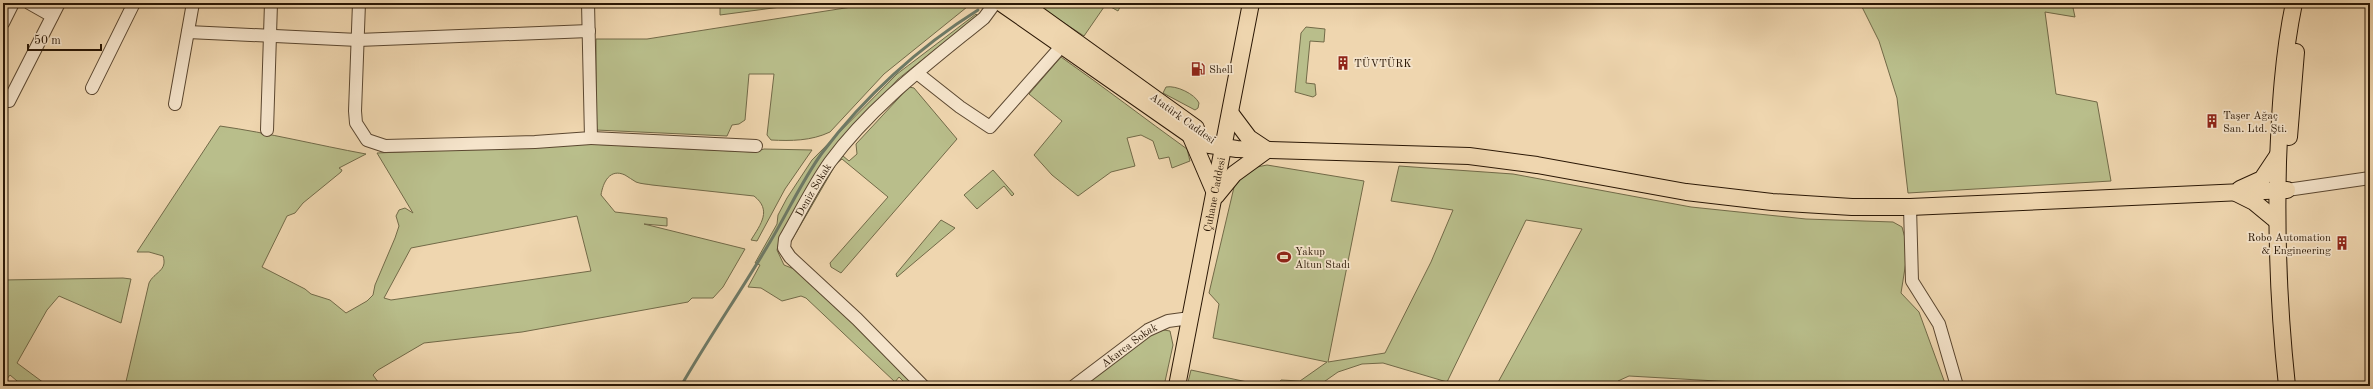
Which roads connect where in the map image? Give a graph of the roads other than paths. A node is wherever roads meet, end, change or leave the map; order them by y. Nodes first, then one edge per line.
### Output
1 (13, 3) edge
2 (29, 3) edge
3 (59, 3) edge
4 (134, 3) edge
5 (193, 3) edge
6 (272, 3) edge
7 (359, 3) edge
8 (588, 3) edge
9 (995, 3) edge
10 (1002, 3) edge
11 (1022, 3) edge
12 (1251, 3) edge
13 (2294, 3) edge
14 (2303, 3) edge
15 (52, 16) junction
16 (3, 23) edge
17 (188, 32) junction
18 (589, 32) junction
19 (271, 34) junction
20 (358, 40) junction
21 (1065, 41) junction
22 (917, 73) junction
23 (92, 88) dead end
24 (3, 101) edge
25 (175, 104) dead end
26 (1231, 114) junction
27 (267, 130) dead end
28 (1191, 137) junction
29 (590, 138) junction
30 (756, 146) dead end
31 (1224, 147) junction
32 (1267, 150) junction
33 (2278, 153) junction
34 (2370, 178) edge
35 (2282, 190) junction
36 (2233, 192) junction
37 (1215, 196) junction
38 (1910, 208) junction
39 (2278, 221) junction
40 (1190, 318) junction
41 (923, 386) edge
42 (1074, 386) edge
43 (1177, 386) edge
44 (1957, 386) edge
45 (2287, 386) edge
46 (2297, 386) edge

1 - 16 street
2 - 15 street
3 - 15 street
4 - 23 street
5 - 17 street
6 - 19 street
7 - 20 street
8 - 18 street
9 - 22 street, Deniz Sokak
10 - 21 main road, Atatürk Caddesi
11 - 21 main road, Atatürk Caddesi
12 - 26 main road, Çuhane Caddesi
13 - 33 main road
14 - 35 main road
15 - 24 street
17 - 19 street
17 - 25 street
18 - 20 street
18 - 29 street
19 - 20 street
19 - 27 street
20 - 29 street
21 - 22 street
21 - 28 main road, Atatürk Caddesi
21 - 31 main road, Atatürk Caddesi
22 - 41 street, Deniz Sokak
26 - 31 main road, Çuhane Caddesi
26 - 32 main road
28 - 31 main road, Atatürk Caddesi
28 - 37 main road
29 - 30 street
31 - 32 main road
31 - 37 main road, Çuhane Caddesi
32 - 37 main road
32 - 38 main road
33 - 35 main road
33 - 36 main road
34 - 35 street
35 - 36 main road
35 - 39 main road
35 - 46 main road
36 - 38 main road
36 - 39 main road
37 - 40 main road, Çuhane Caddesi
38 - 44 street
39 - 45 main road
40 - 42 street, Akarca Sokak
40 - 43 main road, Çuhane Caddesi

